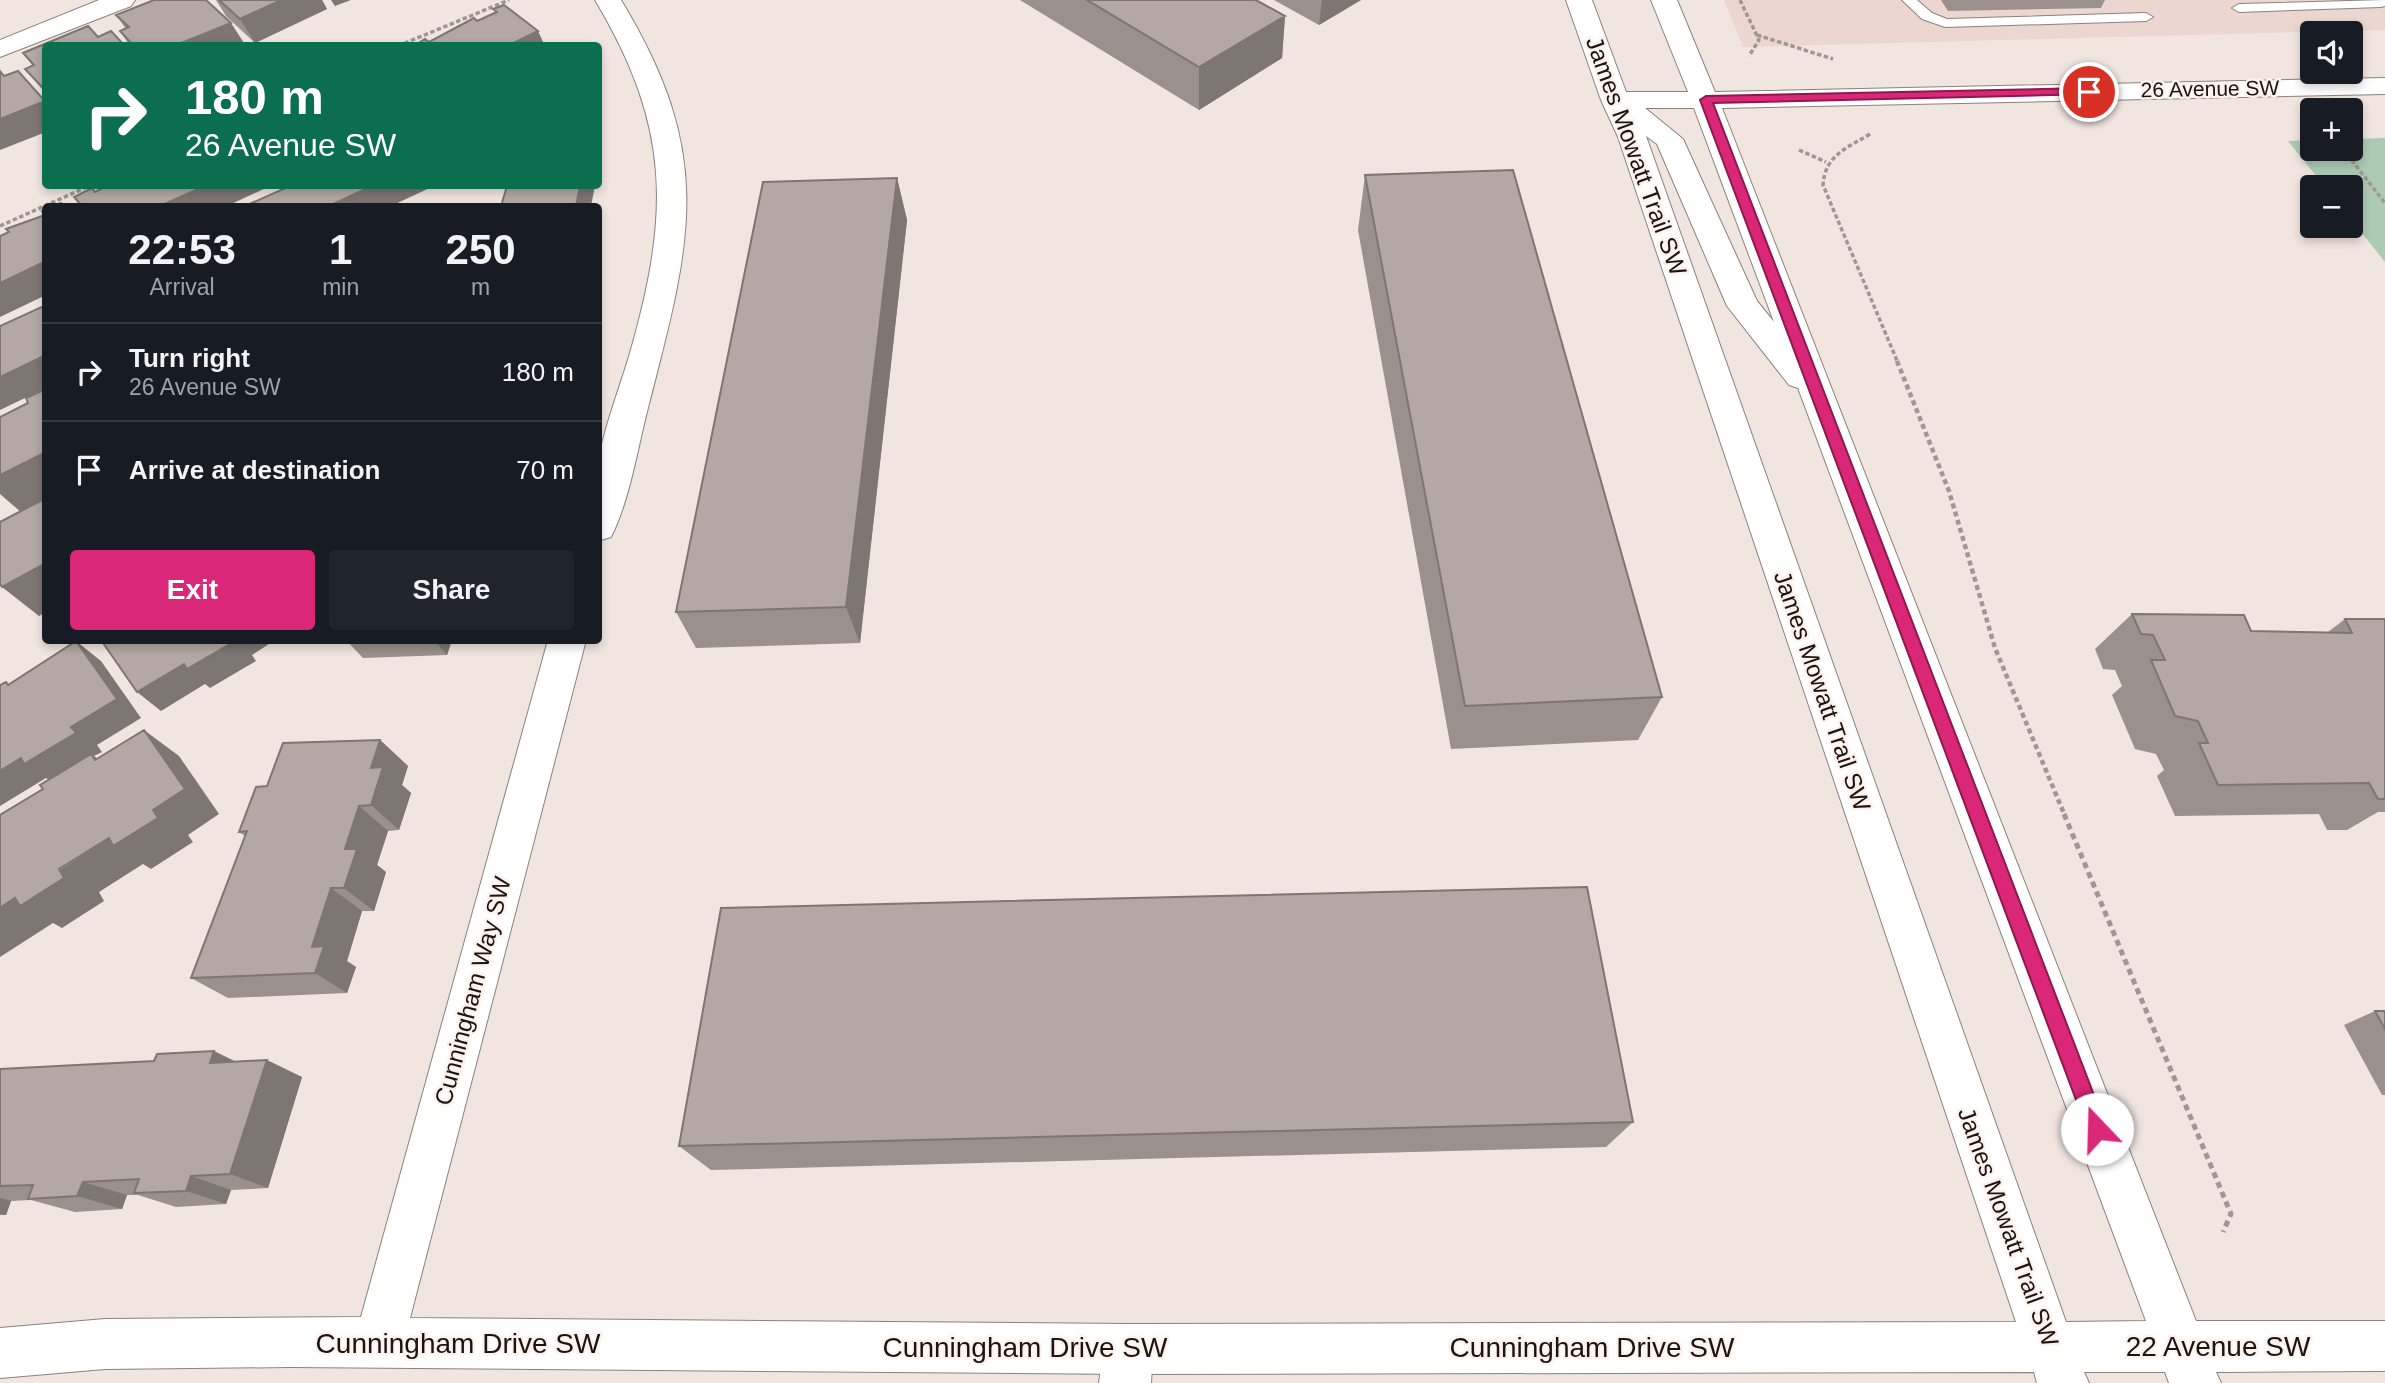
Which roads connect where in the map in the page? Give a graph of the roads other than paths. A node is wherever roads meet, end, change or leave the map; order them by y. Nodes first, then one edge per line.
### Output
1 (122, 0) edge
2 (608, 0) edge
3 (1579, 0) edge
4 (1664, 0) edge
5 (1909, 0) edge
6 (2378, 0) edge
7 (2277, 3) edge
8 (2325, 3) edge
9 (2240, 5) edge
10 (2146, 16) dead end
11 (0, 49) edge
12 (2385, 86) edge
13 (1615, 100) junction
14 (1706, 100) junction
15 (1820, 400) junction
16 (602, 512) edge
17 (566, 644) edge
18 (379, 1342) junction
19 (2385, 1346) edge
20 (0, 1353) edge
21 (2188, 1364) edge
22 (2057, 1365) edge
23 (1126, 1366) edge

1 - 11 street
2 - 16 street
3 - 13 street, James Mowatt Trail SW
4 - 14 street
5 - 10 lane
6 - 8 lane
7 - 8 lane
7 - 9 lane
12 - 14 street, 26 Avenue SW
13 - 14 street, 26 Avenue SW
13 - 15 street
13 - 22 street, James Mowatt Trail SW
14 - 15 street
15 - 21 street
17 - 18 street, Cunningham Way SW
18 - 20 street, Cunningham Drive SW
18 - 23 street, Cunningham Drive SW
19 - 21 street, 22 Avenue SW
21 - 22 street, 22 Avenue SW
22 - 23 street, Cunningham Drive SW

